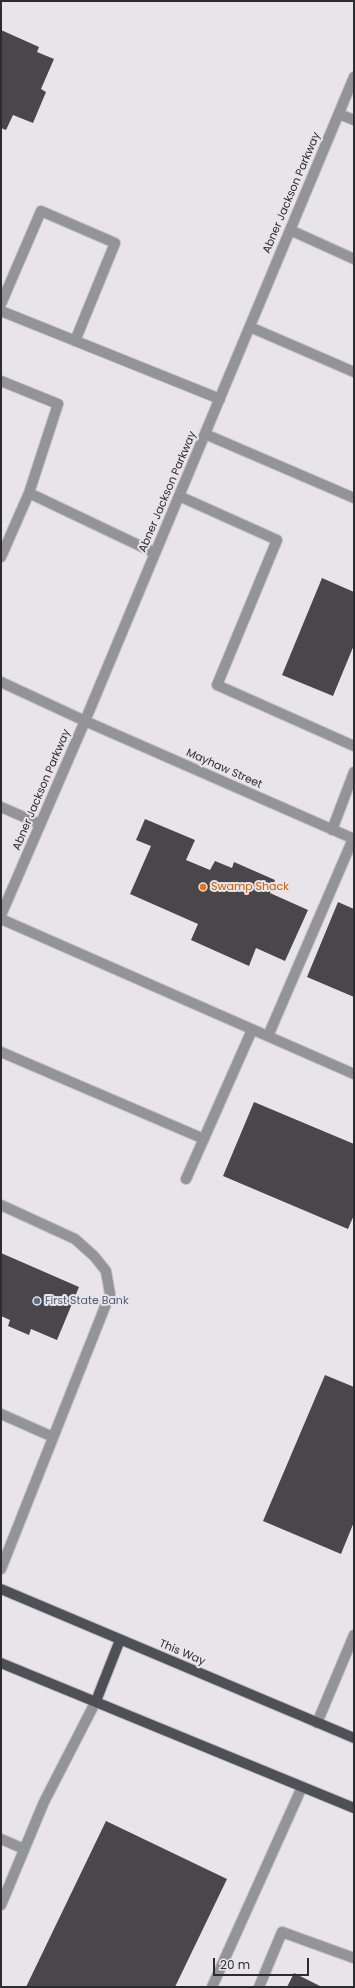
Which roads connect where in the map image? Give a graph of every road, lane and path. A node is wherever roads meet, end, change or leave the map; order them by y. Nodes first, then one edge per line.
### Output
1 (354, 77) edge
2 (339, 114) junction
3 (354, 120) edge
4 (290, 230) junction
5 (354, 259) edge
6 (1, 304) edge
7 (1, 311) edge
8 (250, 327) junction
9 (75, 341) junction
10 (354, 372) edge
11 (1, 381) edge
12 (220, 399) junction
13 (205, 434) junction
14 (29, 493) junction
15 (179, 496) junction
16 (354, 498) edge
17 (155, 553) junction
18 (1, 557) edge
19 (1, 682) edge
20 (85, 721) junction
21 (354, 746) edge
22 (354, 772) edge
23 (1, 807) edge
24 (40, 824) junction
25 (332, 830) junction
26 (354, 839) edge
27 (5, 895) edge
28 (1, 916) edge
29 (1, 919) edge
30 (252, 1030) junction
31 (268, 1036) junction
32 (1, 1052) edge
33 (354, 1074) edge
34 (204, 1139) junction
35 (186, 1179) dead end
36 (1, 1205) edge
37 (1, 1414) edge
38 (53, 1437) junction
39 (1, 1569) edge
40 (1, 1589) edge
41 (354, 1635) edge
42 (120, 1640) junction
43 (1, 1663) edge
44 (96, 1701) junction
45 (317, 1723) junction
46 (354, 1738) edge
47 (302, 1787) junction
48 (354, 1808) edge
49 (1, 1839) edge
50 (24, 1849) junction
51 (1, 1905) edge
52 (354, 1958) edge
53 (212, 1987) edge
54 (259, 1987) edge

1 - 2 street, Abner Jackson Parkway
2 - 3 street
2 - 4 street, Abner Jackson Parkway
4 - 5 street
4 - 8 street, Abner Jackson Parkway
6 - 9 street
7 - 9 street
8 - 10 street
8 - 12 street, Abner Jackson Parkway
9 - 12 street
11 - 14 street
12 - 13 street, Abner Jackson Parkway
13 - 15 street, Abner Jackson Parkway
13 - 16 street
14 - 17 street
14 - 18 street
15 - 17 street, Abner Jackson Parkway
15 - 21 street
17 - 20 street, Abner Jackson Parkway
19 - 20 street, Mayhaw Street
20 - 24 street, Abner Jackson Parkway
20 - 25 street, Mayhaw Street
22 - 25 street
23 - 24 street
24 - 27 street, Abner Jackson Parkway
25 - 26 street, Mayhaw Street
26 - 31 street
27 - 28 street, Abner Jackson Parkway
29 - 30 street
30 - 31 street
30 - 34 street
31 - 33 street
32 - 34 street
34 - 35 street
36 - 38 street
37 - 38 street
38 - 39 street
40 - 42 main road, This Way
41 - 45 street
42 - 44 main road
42 - 45 main road, This Way
43 - 44 main road
44 - 47 main road
44 - 50 street
45 - 46 main road, This Way
47 - 48 main road
47 - 53 street
49 - 50 street
50 - 51 street
52 - 54 street

